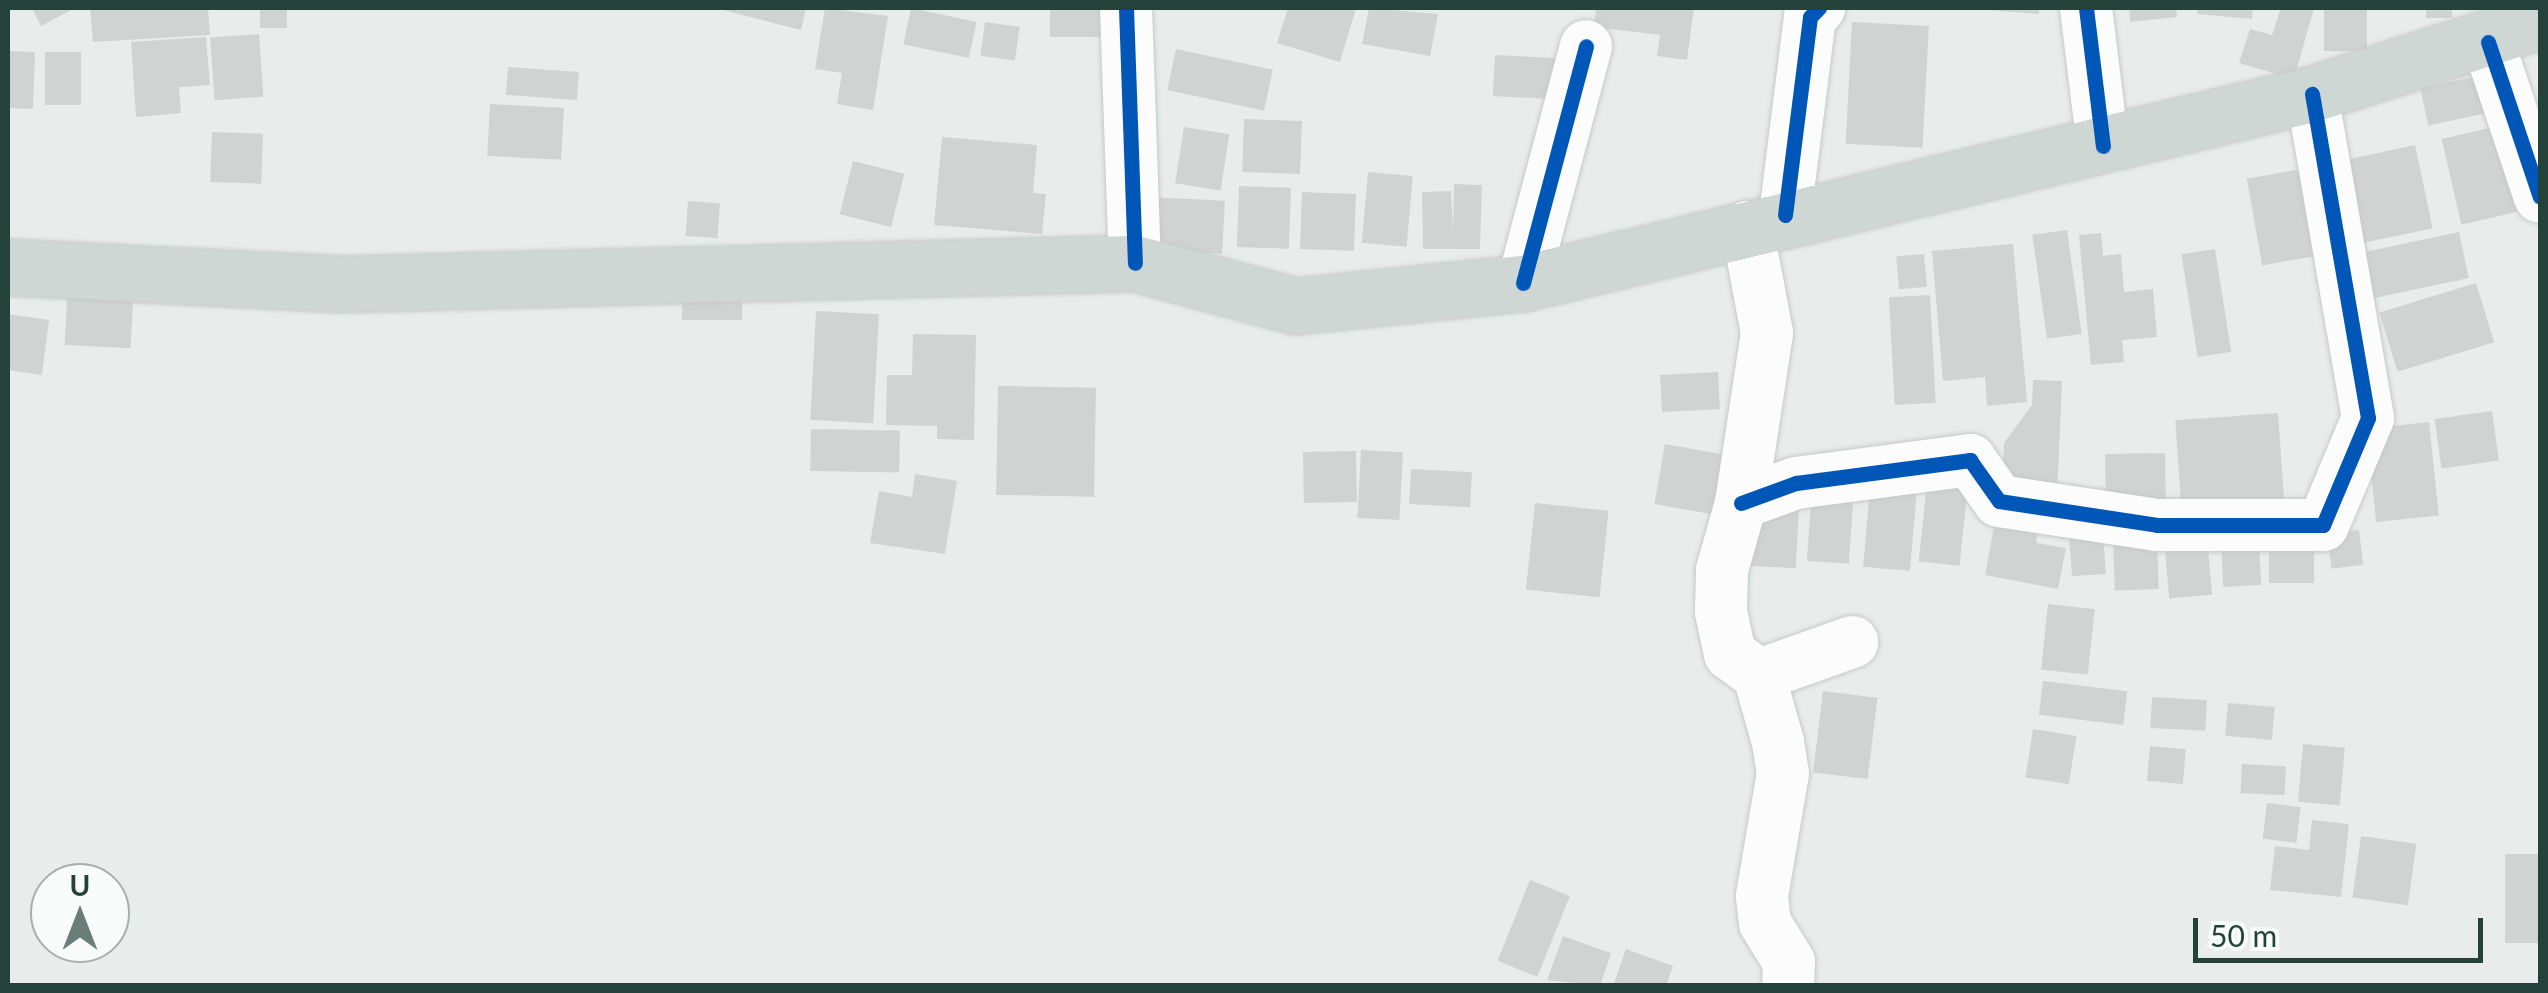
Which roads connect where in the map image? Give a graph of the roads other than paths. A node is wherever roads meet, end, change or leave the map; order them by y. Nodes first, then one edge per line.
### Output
1 (1126, 8) edge
2 (1818, 8) edge
3 (2086, 8) edge
4 (2540, 21) edge
5 (2488, 42) junction
6 (1586, 46) dead end
7 (2312, 94) junction
8 (2102, 146) junction
9 (2540, 197) edge
10 (1766, 221) junction
11 (1135, 263) junction
12 (8, 267) edge
13 (1524, 283) junction
14 (1742, 503) junction
15 (1852, 642) dead end
16 (1759, 675) junction
17 (1788, 986) edge

1 - 11 street
2 - 10 street
3 - 8 street
4 - 5 main road
5 - 7 main road
5 - 9 street
6 - 13 street
7 - 8 main road
7 - 14 street
8 - 10 main road
10 - 13 main road
10 - 14 street
11 - 12 main road
11 - 13 main road
14 - 16 street
15 - 16 street
16 - 17 street

